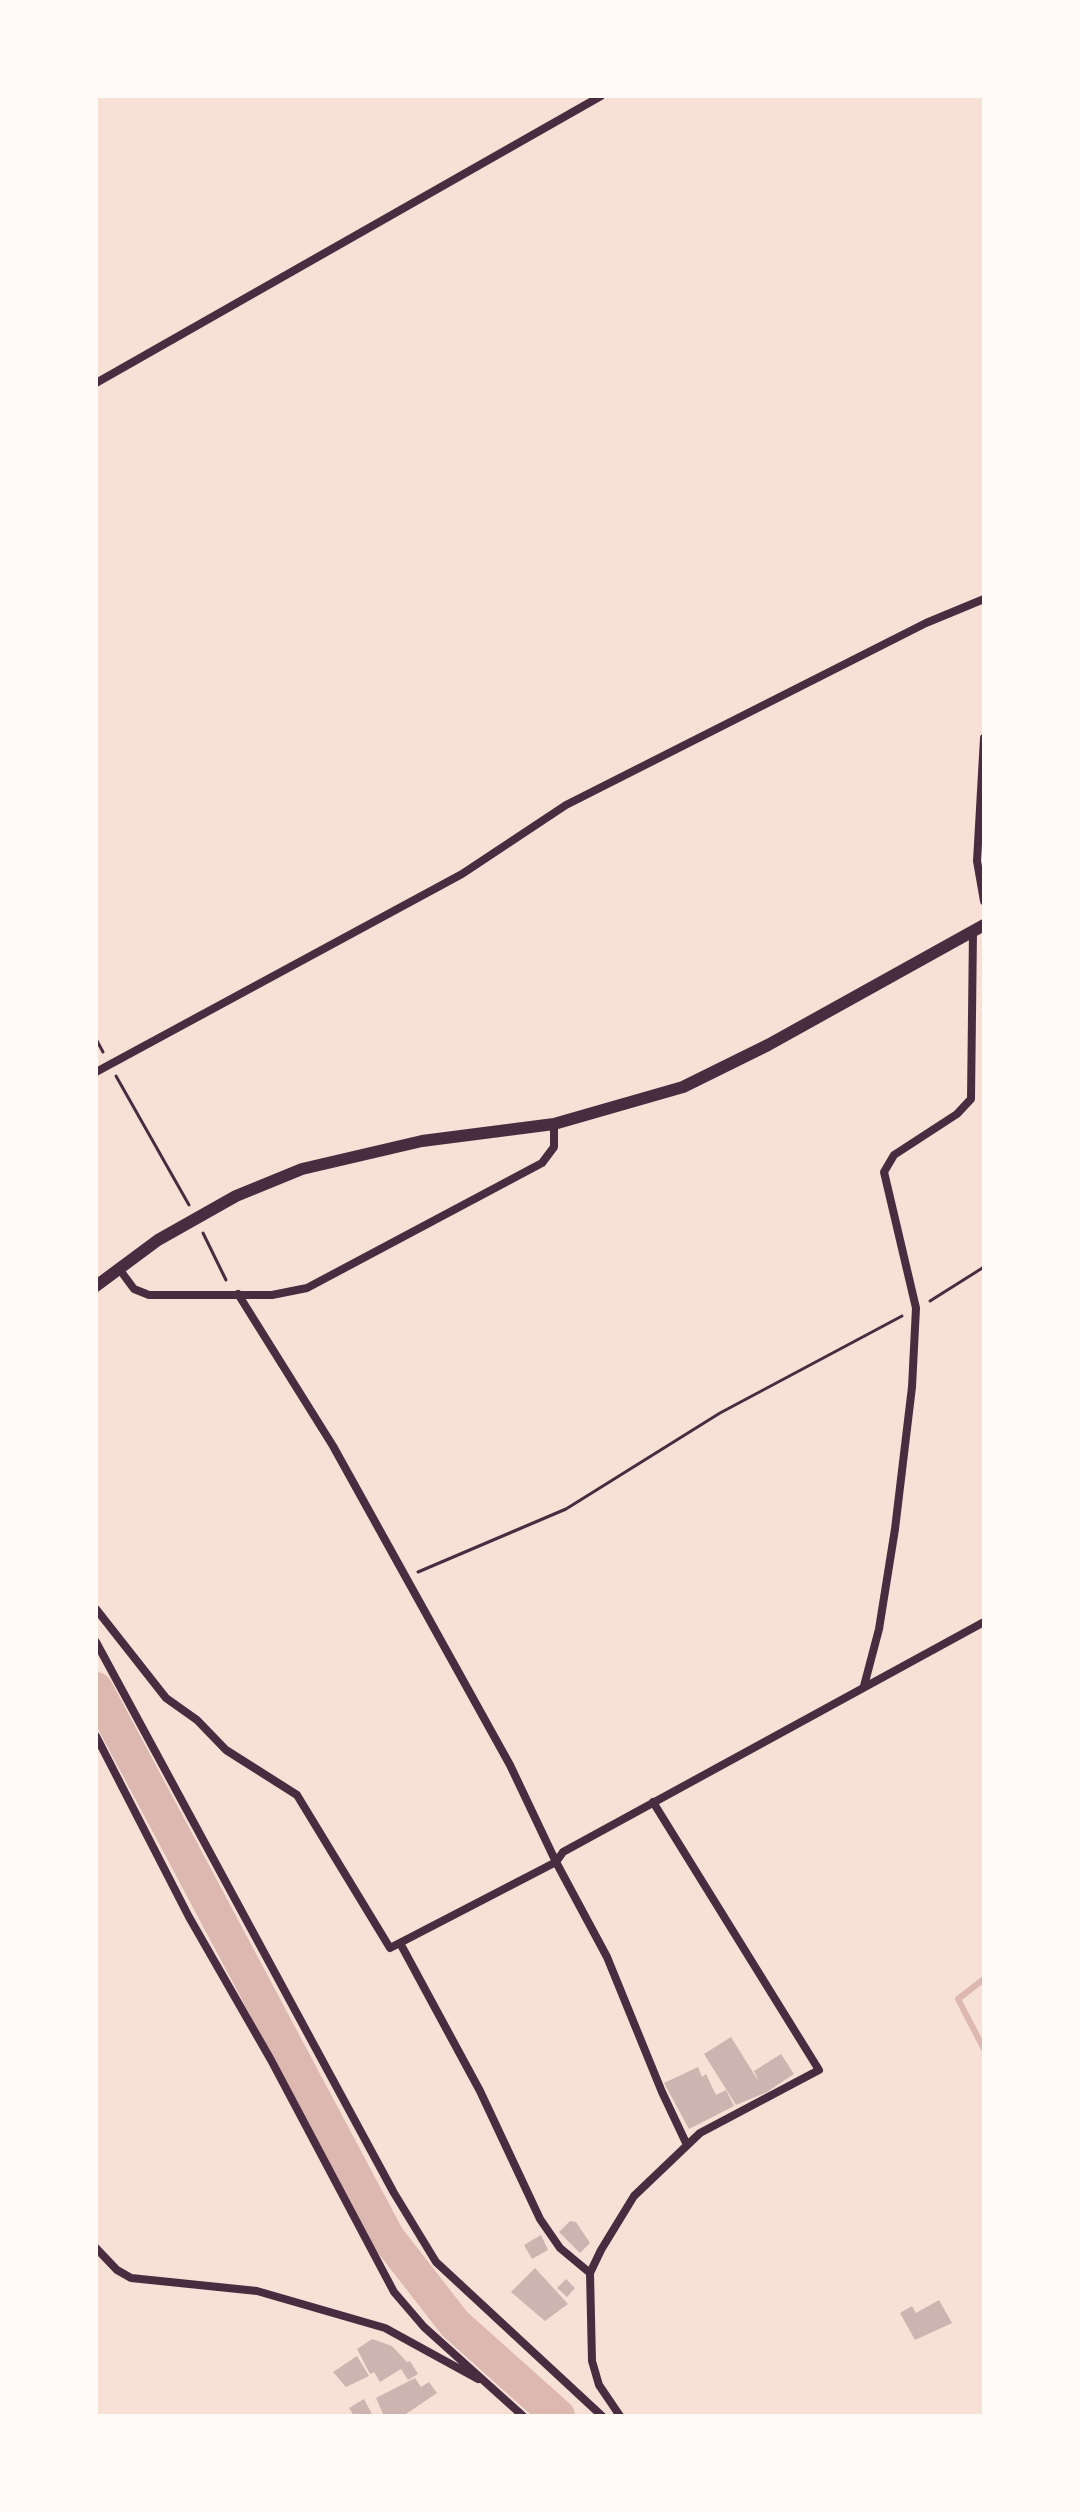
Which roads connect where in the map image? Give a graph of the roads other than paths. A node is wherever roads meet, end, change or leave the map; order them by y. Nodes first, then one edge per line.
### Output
1 (601, 96) edge
2 (96, 383) edge
3 (984, 599) edge
4 (984, 738) edge
5 (984, 901) edge
6 (978, 928) edge
7 (96, 1072) edge
8 (554, 1124) junction
9 (120, 1270) junction
10 (96, 1286) edge
11 (235, 1294) junction
12 (96, 1609) edge
13 (984, 1622) edge
14 (96, 1642) edge
15 (864, 1686) junction
16 (96, 1736) edge
17 (653, 1802) junction
18 (556, 1862) junction
19 (400, 1943) junction
20 (687, 2145) junction
21 (96, 2248) edge
22 (590, 2273) junction
23 (486, 2382) junction
24 (523, 2416) edge
25 (602, 2416) edge
26 (620, 2416) edge

1 - 2 street
3 - 7 street
4 - 5 street
6 - 8 main road
6 - 15 street
8 - 9 main road
8 - 11 street
9 - 10 main road
9 - 11 street
11 - 18 street
12 - 19 street
13 - 15 street
14 - 25 street
15 - 17 street
16 - 23 street
17 - 18 street
17 - 20 street
18 - 19 street
18 - 20 street
19 - 22 street
20 - 22 street
21 - 23 street
22 - 26 street
23 - 24 street

